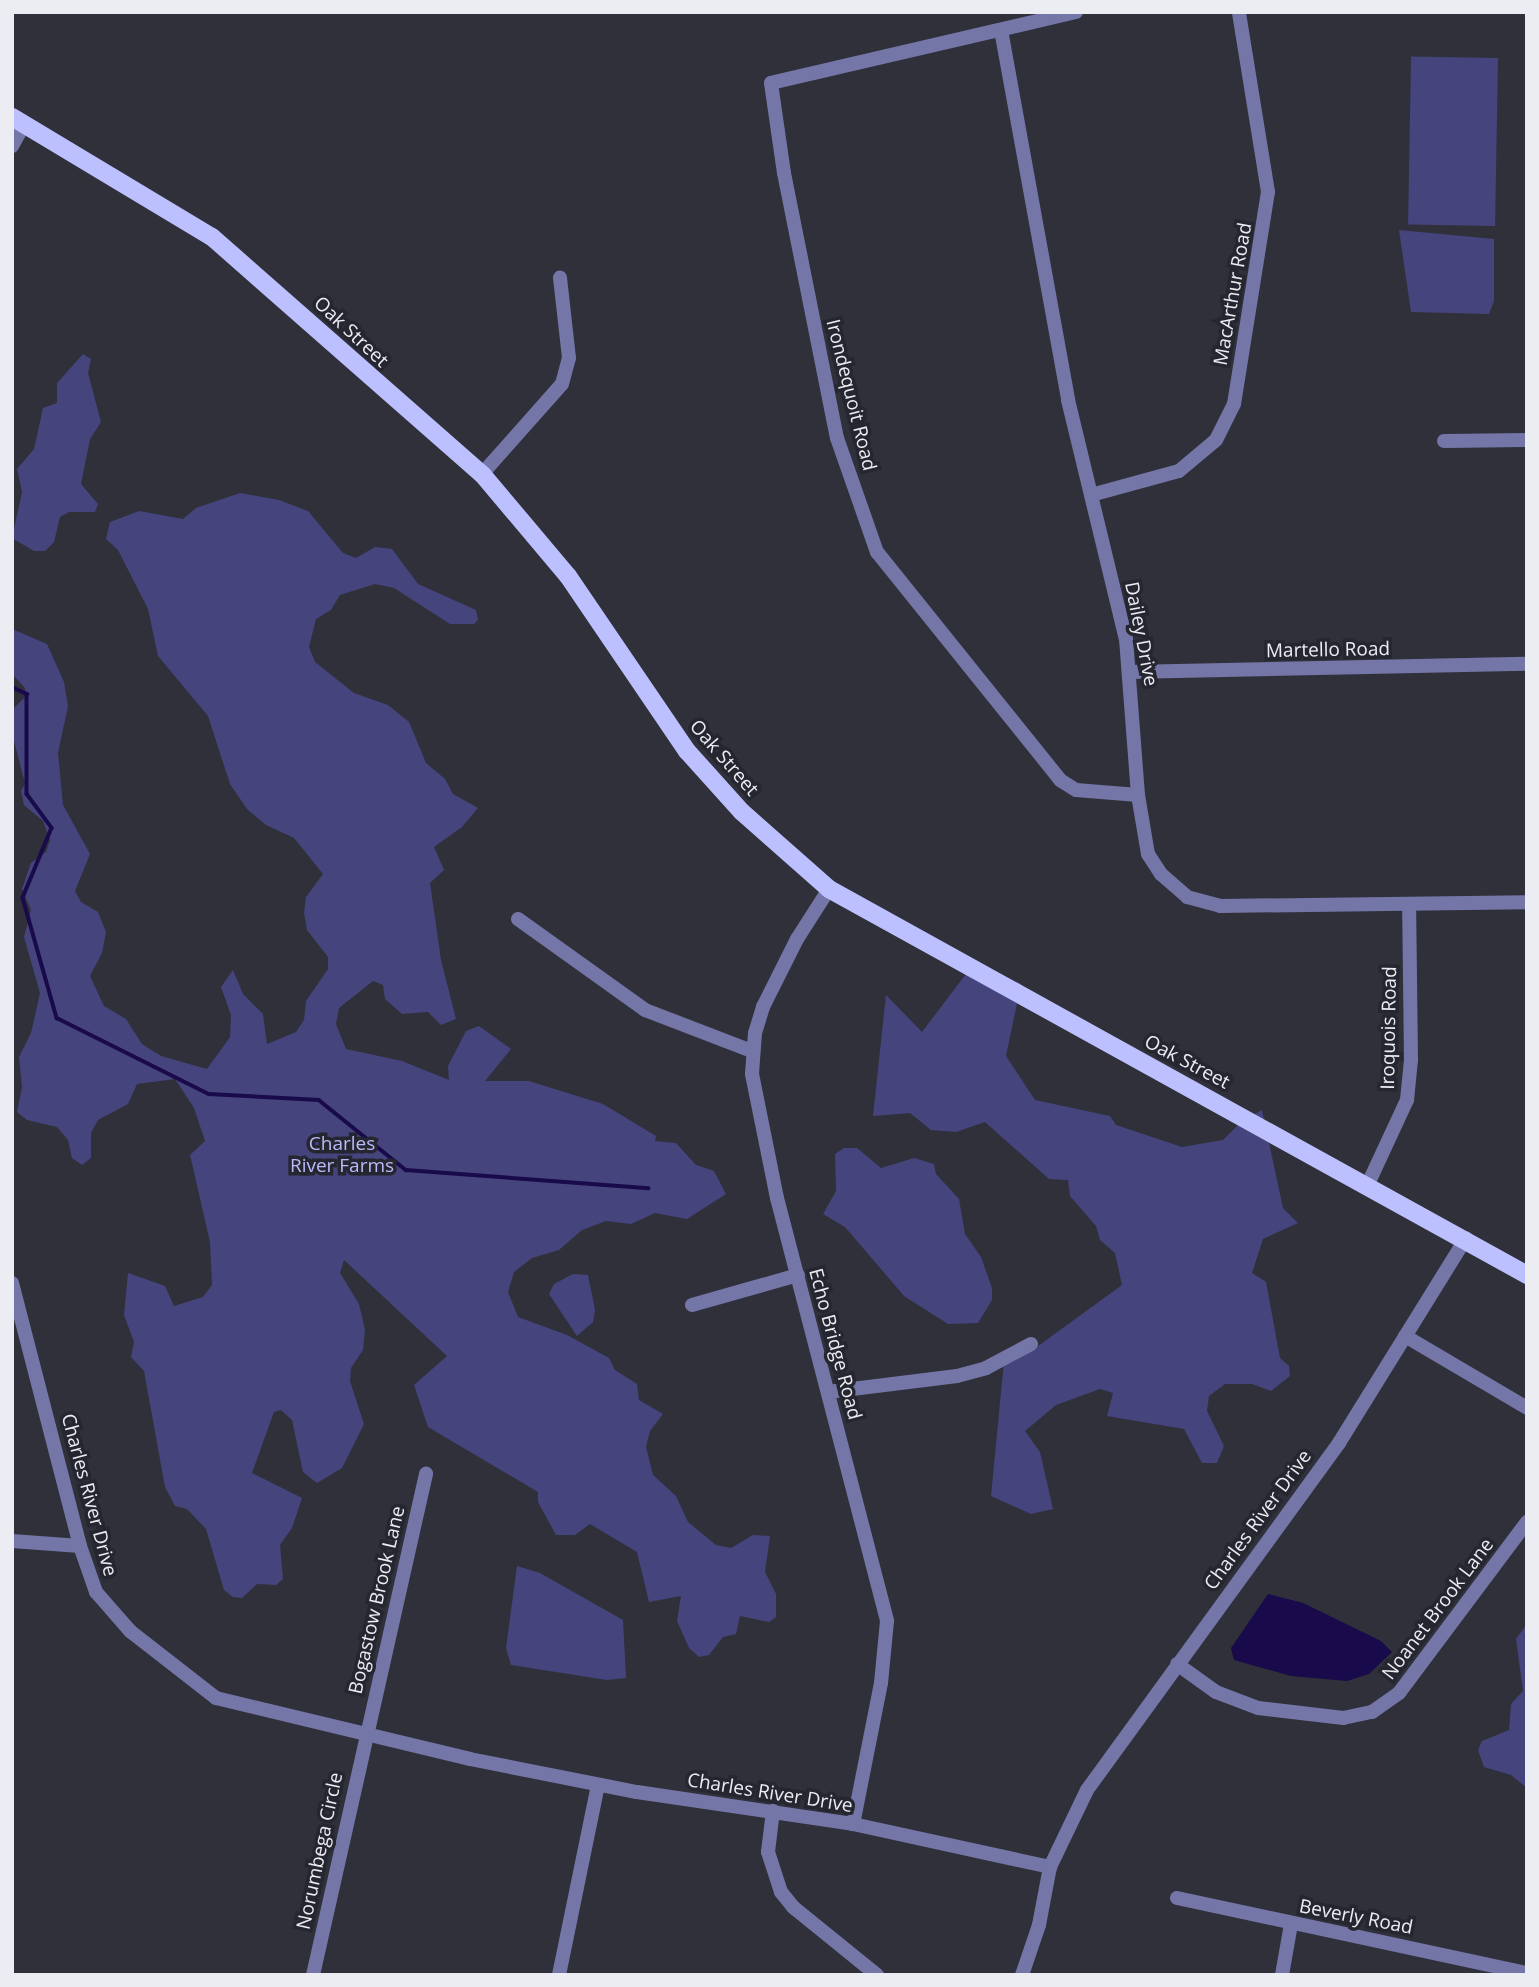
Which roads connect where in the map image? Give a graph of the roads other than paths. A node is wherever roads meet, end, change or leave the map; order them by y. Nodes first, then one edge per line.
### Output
1 (1076, 12) edge
2 (1239, 12) edge
3 (1001, 30) junction
4 (18, 120) edge
5 (12, 146) edge
6 (560, 278) dead end
7 (1527, 440) edge
8 (1444, 441) dead end
9 (482, 474) junction
10 (1090, 495) junction
11 (1527, 664) edge
12 (1129, 672) junction
13 (1138, 795) junction
14 (829, 889) junction
15 (1527, 902) edge
16 (1409, 905) junction
17 (518, 919) dead end
18 (752, 1051) junction
19 (1368, 1184) junction
20 (1466, 1237) junction
21 (798, 1275) junction
22 (1527, 1275) edge
23 (12, 1283) edge
24 (692, 1305) dead end
25 (1405, 1336) junction
26 (1031, 1344) dead end
27 (828, 1392) junction
28 (1527, 1408) edge
29 (426, 1474) dead end
30 (1527, 1522) edge
31 (12, 1541) edge
32 (80, 1546) junction
33 (1177, 1664) junction
34 (365, 1735) junction
35 (598, 1785) junction
36 (774, 1811) junction
37 (853, 1824) junction
38 (1049, 1867) junction
39 (1177, 1898) dead end
40 (1291, 1924) junction
41 (1482, 1969) edge
42 (1527, 1973) edge
43 (313, 1975) edge
44 (559, 1975) edge
45 (877, 1975) edge
46 (1022, 1975) edge
47 (1282, 1975) edge

1 - 3 street
2 - 10 street, MacArthur Road
3 - 10 street, Dailey Drive
3 - 13 street, Irondequoit Road
4 - 5 street
4 - 9 main road, Oak Street
6 - 9 street
7 - 8 street
9 - 14 main road, Oak Street
10 - 12 street, Dailey Drive
11 - 12 street, Martello Road
12 - 13 street, Dailey Drive
13 - 16 street, Dailey Drive
14 - 18 street, Echo Bridge Road
14 - 19 main road, Oak Street
15 - 16 street, Dailey Drive
16 - 19 street, Iroquois Road
17 - 18 street
18 - 21 street, Echo Bridge Road
19 - 20 main road, Oak Street
20 - 22 main road, Oak Street
20 - 25 street, Charles River Drive
21 - 24 street
21 - 27 street, Echo Bridge Road
23 - 32 street, Charles River Drive
25 - 28 street
25 - 33 street, Charles River Drive
26 - 27 street
27 - 37 street, Echo Bridge Road
29 - 34 street, Bogastow Brook Lane
30 - 33 street, Noanet Brook Lane
31 - 32 street
32 - 34 street, Charles River Drive
33 - 38 street, Charles River Drive
34 - 35 street, Charles River Drive
34 - 43 street, Norumbega Circle
35 - 36 street, Charles River Drive
35 - 44 street
36 - 37 street, Charles River Drive
36 - 45 street
37 - 38 street, Charles River Drive
38 - 46 street
39 - 40 street, Beverly Road
40 - 41 street, Beverly Road
40 - 47 street
41 - 42 street, Beverly Road

